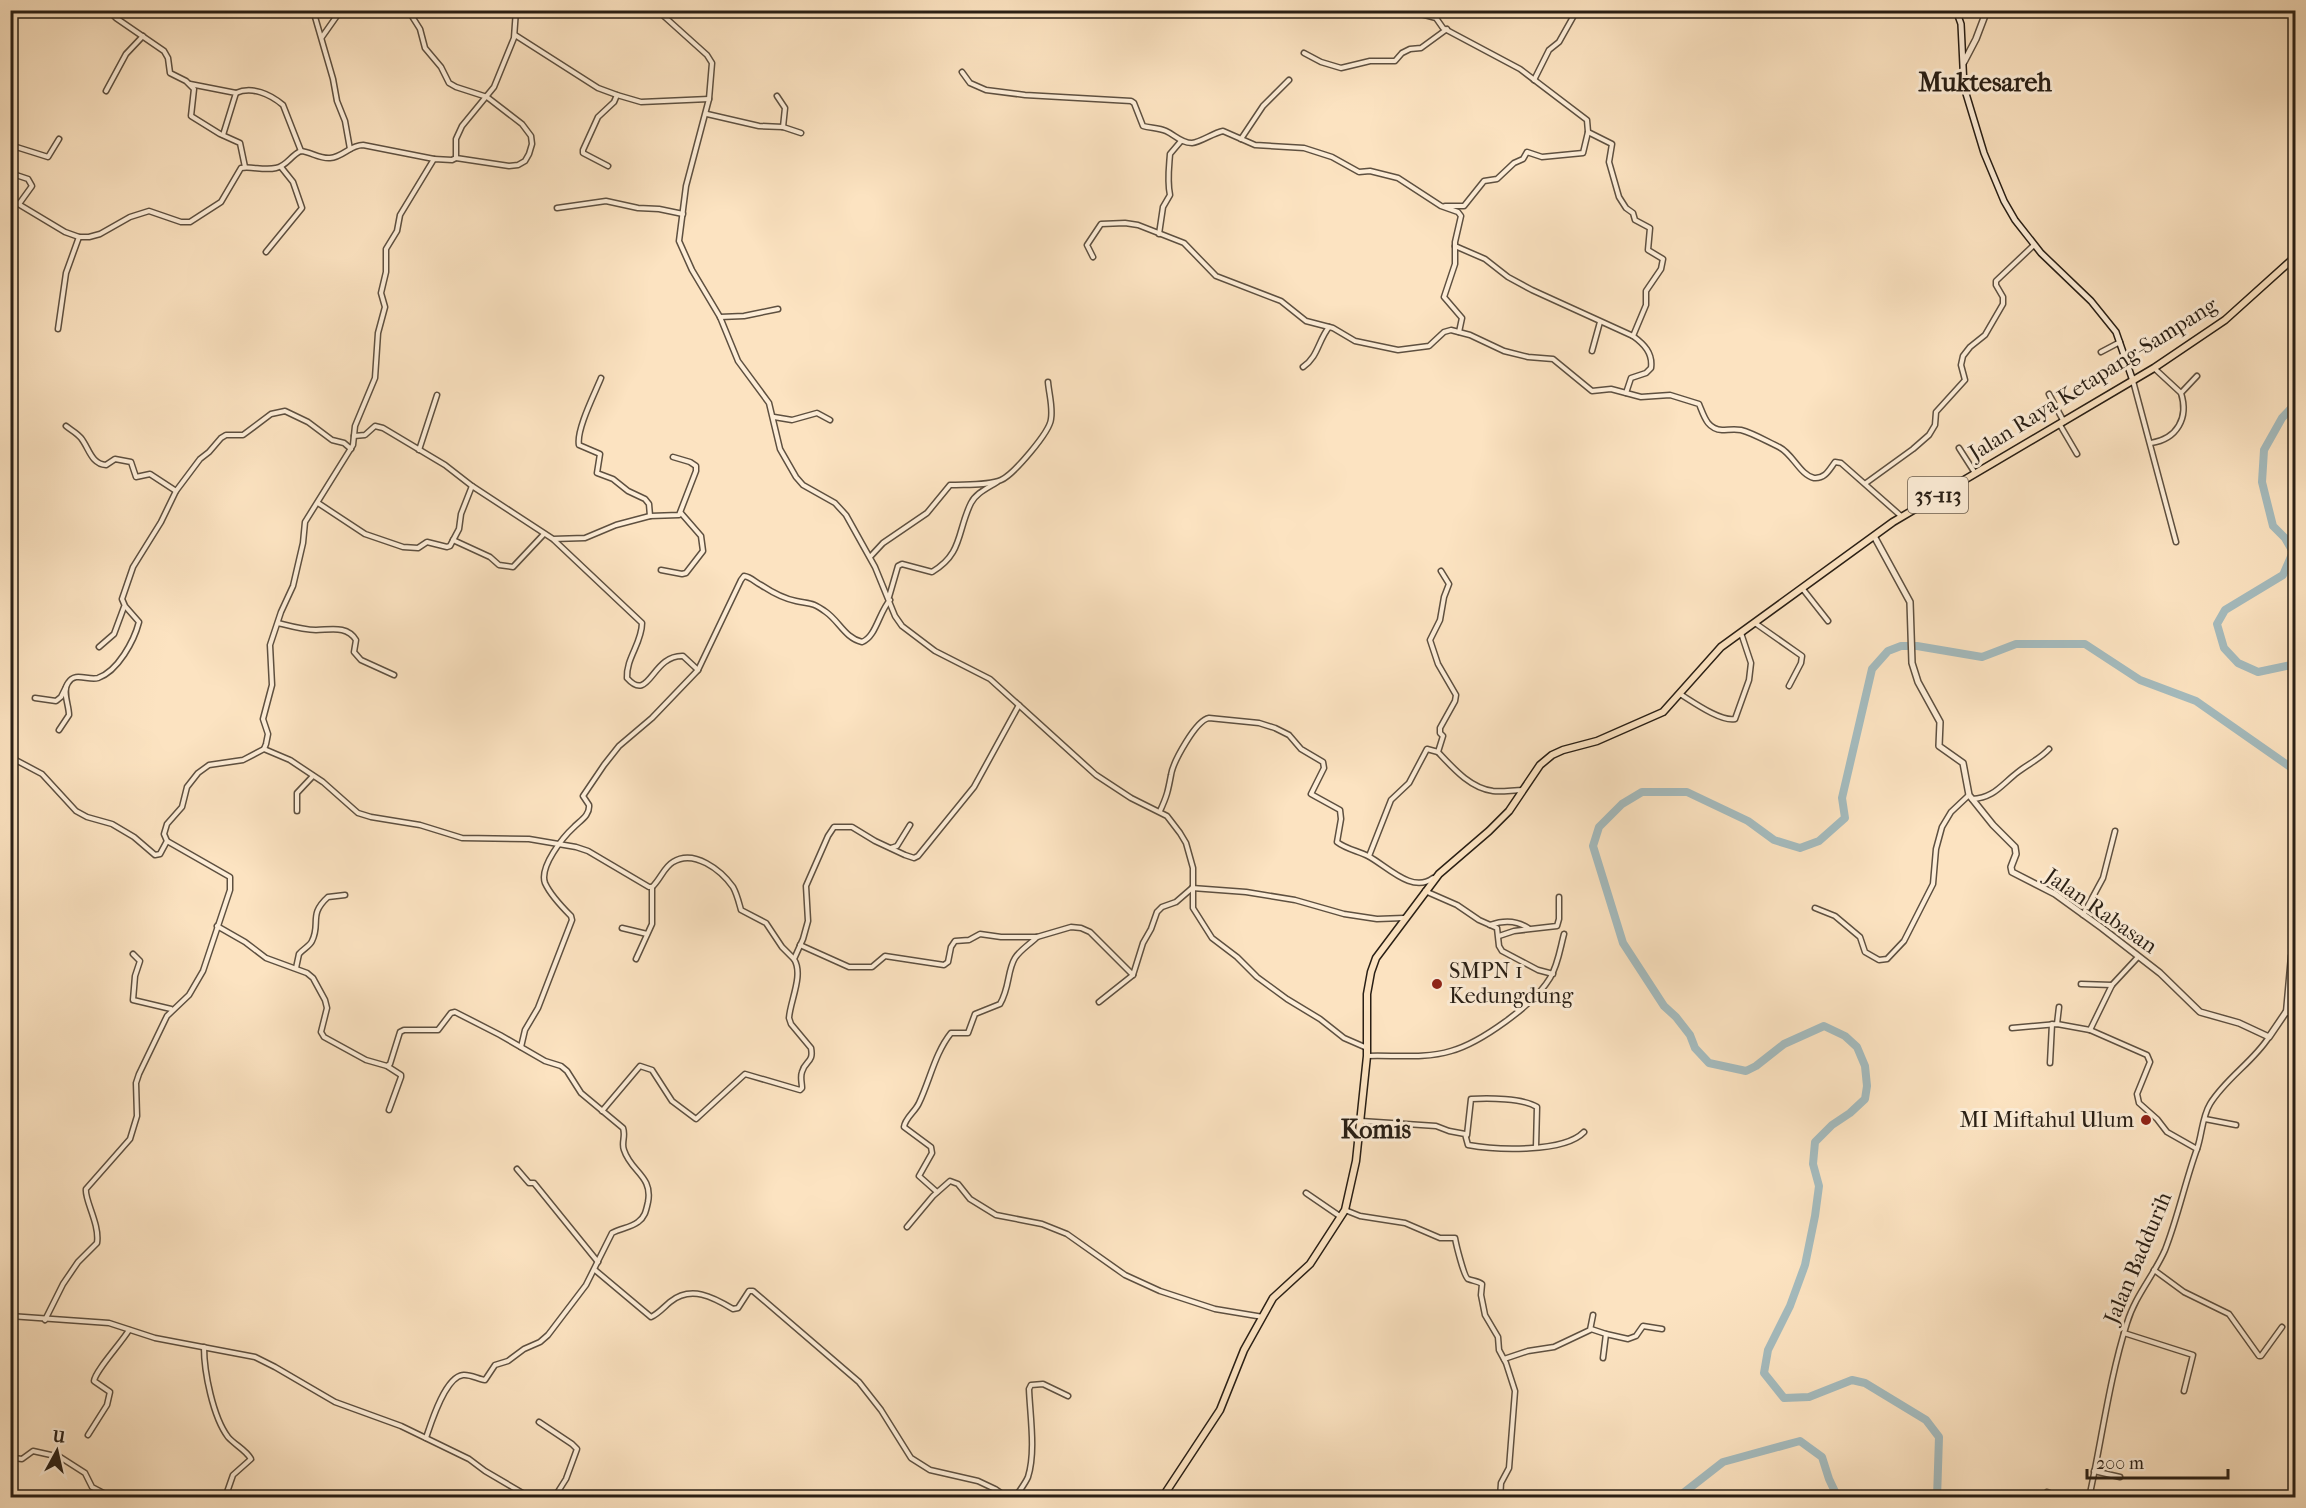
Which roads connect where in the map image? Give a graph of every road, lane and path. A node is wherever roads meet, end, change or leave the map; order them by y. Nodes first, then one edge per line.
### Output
1 (108, 10) edge
2 (313, 10) edge
3 (340, 10) edge
4 (408, 10) edge
5 (516, 10) edge
6 (657, 10) edge
7 (1407, 10) edge
8 (1577, 10) edge
9 (1956, 10) edge
10 (1987, 10) edge
11 (1447, 29) junction
12 (515, 34) junction
13 (142, 36) junction
14 (321, 38) junction
15 (1304, 53) dead end
16 (1964, 62) junction
17 (962, 72) dead end
18 (1289, 80) dead end
19 (1534, 80) junction
20 (189, 83) junction
21 (106, 91) dead end
22 (236, 93) junction
23 (618, 95) junction
24 (777, 96) dead end
25 (487, 97) junction
26 (710, 99) junction
27 (707, 114) junction
28 (783, 127) junction
29 (1588, 132) junction
30 (801, 133) dead end
31 (223, 135) junction
32 (60, 139) dead end
33 (1241, 139) junction
34 (1181, 140) junction
35 (10, 145) edge
36 (350, 149) junction
37 (10, 152) edge
38 (301, 152) junction
39 (456, 158) junction
40 (434, 159) junction
41 (10, 163) edge
42 (608, 166) dead end
43 (245, 167) junction
44 (281, 167) junction
45 (10, 173) edge
46 (10, 198) edge
47 (19, 204) junction
48 (1441, 206) junction
49 (557, 208) dead end
50 (683, 214) junction
51 (1159, 234) junction
52 (79, 237) junction
53 (2034, 245) junction
54 (1455, 246) junction
55 (266, 252) dead end
56 (2295, 256) edge
57 (1093, 257) dead end
58 (778, 309) dead end
59 (720, 317) junction
60 (1600, 322) junction
61 (1329, 327) junction
62 (58, 329) dead end
63 (1460, 332) junction
64 (1633, 336) junction
65 (2120, 342) junction
66 (1592, 351) dead end
67 (2101, 352) dead end
68 (1303, 367) dead end
69 (2154, 368) junction
70 (2196, 376) dead end
71 (601, 378) dead end
72 (2133, 381) junction
73 (1048, 382) dead end
74 (1626, 393) junction
75 (2181, 393) junction
76 (2049, 394) dead end
77 (437, 395) dead end
78 (774, 417) junction
79 (830, 420) dead end
80 (2062, 423) junction
81 (66, 426) dead end
82 (354, 436) junction
83 (2151, 443) junction
84 (351, 448) junction
85 (1959, 448) dead end
86 (419, 450) junction
87 (2077, 454) dead end
88 (673, 457) dead end
89 (1976, 473) junction
90 (1001, 480) junction
91 (1866, 483) junction
92 (472, 486) junction
93 (176, 491) junction
94 (318, 503) junction
95 (681, 513) junction
96 (650, 516) junction
97 (1901, 516) junction
98 (544, 534) junction
99 (1874, 536) junction
100 (553, 539) junction
101 (453, 540) junction
102 (2176, 542) dead end
103 (870, 557) junction
104 (661, 570) dead end
105 (1441, 571) dead end
106 (1802, 588) junction
107 (889, 599) junction
108 (125, 606) junction
109 (1828, 621) dead end
110 (278, 623) junction
111 (1754, 623) junction
112 (1741, 633) junction
113 (99, 647) dead end
114 (698, 670) junction
115 (394, 675) dead end
116 (66, 686) junction
117 (1789, 686) dead end
118 (1680, 694) junction
119 (35, 698) dead end
120 (1019, 705) junction
121 (59, 730) dead end
122 (264, 749) junction
123 (2049, 749) dead end
124 (1438, 752) junction
125 (10, 756) edge
126 (313, 776) junction
127 (1524, 790) junction
128 (1970, 797) junction
129 (297, 811) dead end
130 (1160, 811) junction
131 (910, 825) dead end
132 (2115, 831) dead end
133 (167, 841) junction
134 (558, 843) junction
135 (890, 848) junction
136 (1368, 856) junction
137 (1439, 874) junction
138 (652, 887) junction
139 (1192, 888) junction
140 (1425, 891) junction
141 (345, 895) dead end
142 (1559, 897) dead end
143 (1815, 908) dead end
144 (2083, 915) junction
145 (1404, 918) junction
146 (217, 926) junction
147 (1489, 926) junction
148 (622, 928) dead end
149 (1529, 929) junction
150 (647, 934) junction
151 (1564, 934) dead end
152 (1499, 936) junction
153 (1037, 937) junction
154 (800, 945) junction
155 (2295, 947) edge
156 (133, 954) dead end
157 (2139, 957) junction
158 (636, 959) dead end
159 (794, 959) junction
160 (296, 968) junction
161 (1553, 974) junction
162 (1133, 975) junction
163 (2081, 984) dead end
164 (2112, 985) junction
165 (1099, 1002) dead end
166 (2060, 1007) dead end
167 (172, 1010) junction
168 (2286, 1012) junction
169 (2295, 1015) edge
170 (2055, 1024) junction
171 (2012, 1028) dead end
172 (2090, 1030) junction
173 (2269, 1037) junction
174 (521, 1047) junction
175 (1367, 1052) junction
176 (2050, 1063) dead end
177 (387, 1066) junction
178 (389, 1110) dead end
179 (602, 1111) junction
180 (2205, 1119) junction
181 (1360, 1121) junction
182 (2236, 1125) dead end
183 (1584, 1132) dead end
184 (1467, 1136) junction
185 (1536, 1147) junction
186 (2197, 1149) junction
187 (518, 1169) dead end
188 (937, 1192) junction
189 (1306, 1193) dead end
190 (1345, 1210) junction
191 (1341, 1218) junction
192 (907, 1227) dead end
193 (598, 1262) junction
194 (595, 1270) junction
195 (2154, 1270) junction
196 (1593, 1315) dead end
197 (10, 1316) edge
198 (1263, 1317) junction
199 (45, 1320) junction
200 (2282, 1327) dead end
201 (1591, 1329) junction
202 (1662, 1329) dead end
203 (129, 1330) junction
204 (2124, 1333) junction
205 (1606, 1334) junction
206 (204, 1347) junction
207 (1603, 1358) dead end
208 (1504, 1359) junction
209 (2184, 1391) dead end
210 (1068, 1396) dead end
211 (539, 1422) dead end
212 (88, 1435) dead end
213 (426, 1438) junction
214 (10, 1464) edge
215 (2094, 1472) junction
216 (2120, 1477) dead end
217 (2048, 1492) dead end
218 (113, 1497) edge
219 (225, 1497) edge
220 (531, 1497) edge
221 (554, 1497) edge
222 (1008, 1497) edge
223 (1015, 1497) edge
224 (1162, 1497) edge
225 (1500, 1497) edge
226 (2062, 1497) edge
227 (2089, 1497) edge

1 - 13 street
2 - 14 street
3 - 14 street
4 - 25 street
5 - 12 street
6 - 26 street
7 - 11 street
8 - 19 street
9 - 16 street
10 - 16 street
11 - 15 street
11 - 19 street
12 - 23 street
12 - 25 street
13 - 20 street
13 - 21 street
14 - 36 street
16 - 53 street
17 - 34 street
18 - 33 street
19 - 29 street
20 - 22 street
20 - 31 street
22 - 31 street
22 - 38 street
23 - 26 street
23 - 42 street
24 - 28 street
25 - 39 street
25 - 39 street
26 - 27 street
27 - 28 street
27 - 50 street
28 - 30 street
29 - 48 street
29 - 64 street
31 - 43 street
32 - 35 street
33 - 34 street
33 - 48 street
34 - 51 street
36 - 38 street
36 - 40 street
37 - 41 street
38 - 44 street
39 - 40 street
40 - 82 street
43 - 44 street
43 - 52 street
44 - 55 street
45 - 47 street
46 - 47 street
47 - 52 street
48 - 54 street
49 - 50 street
50 - 59 street
51 - 57 street
51 - 61 street
52 - 62 street
53 - 65 street
53 - 91 street
54 - 60 street
54 - 63 street
56 - 69 main road, Jalan Raya Ketapang-Sampang / 35-113
58 - 59 street
59 - 78 street
60 - 64 street
60 - 66 street
61 - 63 street
61 - 68 street
63 - 74 street
64 - 74 street
65 - 67 street
65 - 72 street
69 - 72 main road, Jalan Raya Ketapang-Sampang / 35-113
69 - 75 street
70 - 75 street
71 - 96 street
72 - 80 main road, Jalan Raya Ketapang-Sampang / 35-113
72 - 83 street
73 - 90 street
74 - 91 street
75 - 83 street
76 - 80 street
77 - 86 street
78 - 79 street
78 - 103 street
80 - 87 street
80 - 89 main road, Jalan Raya Ketapang-Sampang / 35-113
81 - 93 street
82 - 84 street
82 - 86 street
83 - 102 street
84 - 93 street
84 - 94 street
85 - 89 street
86 - 92 street
88 - 95 street
89 - 97 main road, Jalan Raya Ketapang-Sampang / 35-113
90 - 103 street
90 - 107 street
91 - 97 street
92 - 98 street
92 - 101 street
93 - 108 street
94 - 101 street
94 - 110 street
95 - 96 street
95 - 104 street
96 - 100 street
97 - 99 main road, Jalan Raya Ketapang-Sampang / 35-113
98 - 100 street
98 - 101 street
99 - 106 main road, Jalan Raya Ketapang-Sampang / 35-113
99 - 128 street
100 - 114 street
103 - 107 street
105 - 124 street
106 - 109 street
106 - 111 main road, Jalan Raya Ketapang-Sampang / 35-113
107 - 114 street
107 - 120 street
108 - 113 street
108 - 116 street
110 - 115 street
110 - 122 street
111 - 112 main road, Jalan Raya Ketapang-Sampang / 35-113
111 - 117 street
112 - 118 main road, Jalan Raya Ketapang-Sampang / 35-113
112 - 118 street
114 - 134 street
116 - 119 street
116 - 121 street
118 - 127 main road, Jalan Raya Ketapang-Sampang / 35-113
120 - 130 street
120 - 135 street
122 - 126 street
122 - 133 street
123 - 128 street
124 - 127 street
124 - 136 street
125 - 133 street
126 - 129 street
126 - 134 street
127 - 137 main road, Jalan Raya Ketapang-Sampang / 35-113
128 - 143 street
128 - 144 street, Jalan Rabasan
130 - 136 street
130 - 139 street
131 - 135 street
132 - 144 street
133 - 146 street
134 - 138 street
134 - 174 street
135 - 154 street
136 - 137 street
137 - 140 main road, Jalan Raya Ketapang-Sampang / 35-113
138 - 150 street
138 - 159 street
139 - 145 street
139 - 162 street
139 - 175 street
140 - 145 main road, Jalan Raya Ketapang-Sampang / 35-113
140 - 147 street
141 - 160 street
142 - 149 street
144 - 157 street, Jalan Rabasan
145 - 175 main road, Jalan Raya Ketapang-Sampang / 35-113
146 - 160 street
146 - 167 street
147 - 149 street
147 - 152 street
148 - 150 street
149 - 152 street
150 - 158 street
151 - 161 street
152 - 161 street
153 - 154 street
153 - 162 street
153 - 188 street
154 - 159 street
155 - 168 street
156 - 167 street
157 - 164 street
157 - 173 street, Jalan Rabasan
159 - 179 street
160 - 177 street
161 - 175 street
162 - 165 street
163 - 164 street
164 - 172 street
166 - 170 street
167 - 199 street
168 - 169 street
168 - 173 street
170 - 171 street
170 - 172 street
170 - 176 street
172 - 186 street
173 - 180 street
174 - 177 street
174 - 179 street
175 - 181 main road, Jalan Raya Ketapang-Sampang / 35-113
177 - 178 street
179 - 193 street
180 - 182 street
180 - 186 street
181 - 184 street
181 - 190 main road, Jalan Raya Ketapang-Sampang / 35-113
183 - 185 street
184 - 185 street
184 - 185 street
186 - 195 street, Jalan Baddurih
187 - 193 street
188 - 192 street
188 - 198 street
189 - 191 street
190 - 191 main road, Jalan Raya Ketapang-Sampang / 35-113
190 - 208 street
191 - 198 main road, Jalan Raya Ketapang-Sampang / 35-113
193 - 194 street
194 - 213 street
194 - 222 street
195 - 200 street
195 - 204 street, Jalan Baddurih
196 - 201 street
197 - 199 street
198 - 224 main road, Jalan Raya Ketapang-Sampang / 35-113
199 - 203 street
201 - 205 street
201 - 208 street
202 - 205 street
203 - 206 street
203 - 212 street
204 - 209 street
204 - 215 street, Jalan Baddurih
205 - 207 street
206 - 213 street
206 - 219 street
208 - 225 street
210 - 223 street
211 - 221 street
213 - 220 street
214 - 218 street
215 - 216 street
215 - 227 street, Jalan Baddurih
217 - 226 street

